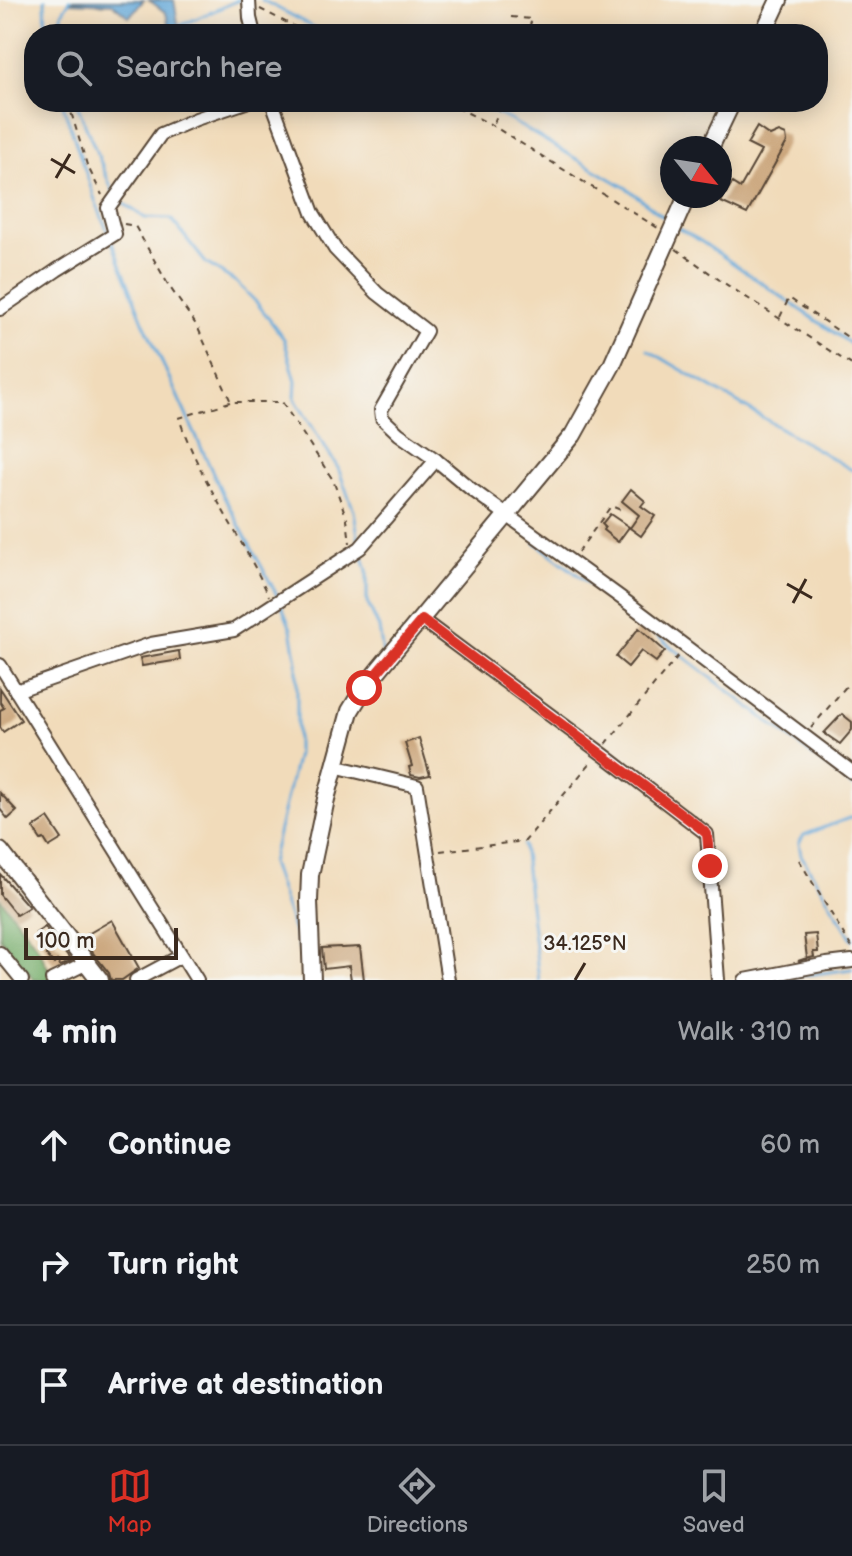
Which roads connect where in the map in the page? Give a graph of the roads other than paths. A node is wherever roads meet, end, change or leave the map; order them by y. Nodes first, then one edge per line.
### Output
1 (779, 0) edge
2 (249, 2) edge
3 (252, 24) edge
4 (768, 24) edge
5 (217, 112) edge
6 (276, 112) edge
7 (727, 112) edge
8 (716, 136) edge
9 (681, 208) edge
10 (0, 309) edge
11 (436, 460) junction
12 (507, 515) junction
13 (422, 620) junction
14 (0, 665) edge
15 (16, 691) junction
16 (334, 766) junction
17 (852, 772) edge
18 (0, 851) edge
19 (0, 953) edge
20 (181, 956) junction
21 (852, 961) edge
22 (87, 963) junction
23 (313, 977) edge
24 (762, 979) edge
25 (22, 980) edge
26 (52, 980) edge
27 (100, 980) edge
28 (136, 980) edge
29 (197, 980) edge
30 (448, 980) edge
31 (718, 980) edge
32 (745, 980) edge

1 - 4 street
2 - 3 street
5 - 10 street
6 - 11 street
7 - 8 street
9 - 12 street
11 - 12 street
11 - 15 street
12 - 13 street
12 - 17 street
13 - 16 street
13 - 31 street
14 - 15 street
15 - 20 street
16 - 23 street
16 - 30 street
18 - 22 street
19 - 25 street
20 - 28 street
20 - 29 street
21 - 24 street
22 - 26 street
22 - 27 street
24 - 32 street

